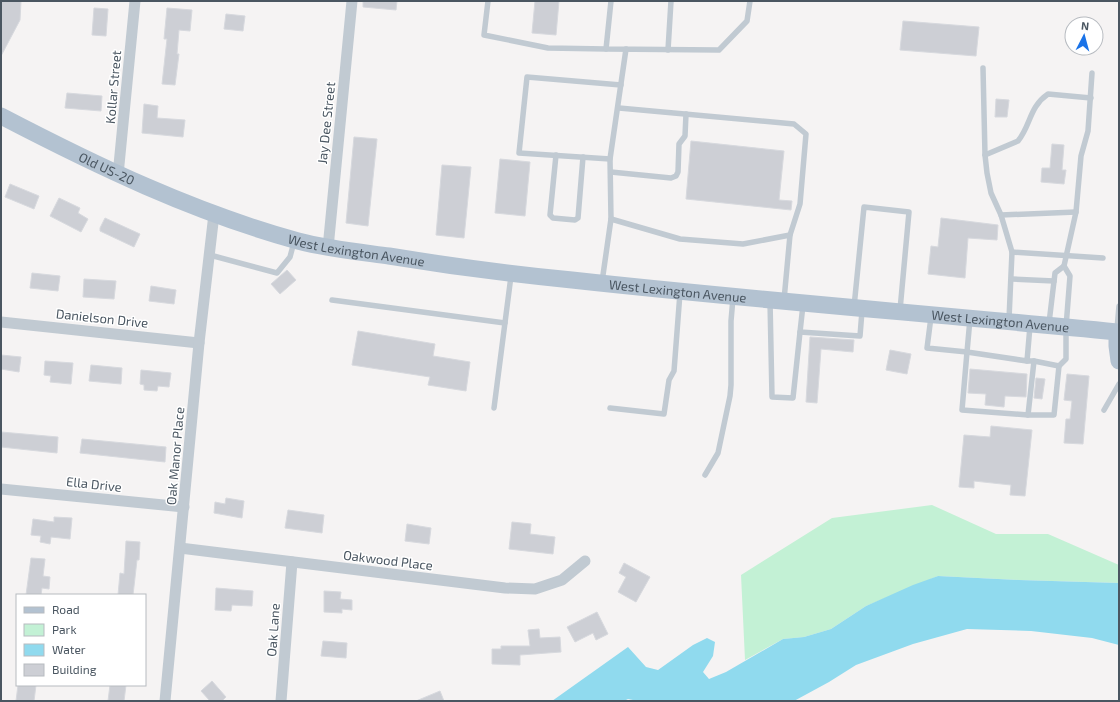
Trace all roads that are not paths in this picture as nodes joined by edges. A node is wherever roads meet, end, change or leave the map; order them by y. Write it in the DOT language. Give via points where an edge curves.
graph roads {
  1 [pos="135,1"];
  2 [pos="352,1"];
  3 [pos="488,1"];
  4 [pos="611,1"];
  5 [pos="671,1"];
  6 [pos="750,1"];
  7 [pos="606,49"];
  8 [pos="626,49"];
  9 [pos="668,50"];
  10 [pos="983,68"];
  11 [pos="1092,73"];
  12 [pos="621,85"];
  13 [pos="1091,98"];
  14 [pos="618,108"];
  15 [pos="686,114"];
  16 [pos="1,116"];
  17 [pos="556,155"];
  18 [pos="985,155"];
  19 [pos="583,157"];
  20 [pos="610,159"];
  21 [pos="611,172"];
  22 [pos="118,175"];
  23 [pos="1076,212"];
  24 [pos="214,214"];
  25 [pos="1001,215"];
  26 [pos="611,219"];
  27 [pos="790,235"];
  28 [pos="294,240"];
  29 [pos="328,248"];
  30 [pos="1012,252"];
  31 [pos="210,255"];
  32 [pos="1066,255"];
  33 [pos="1103,258"];
  34 [pos="1064,266"];
  35 [pos="512,274"];
  36 [pos="1012,279"];
  37 [pos="1054,281"];
  38 [pos="601,284"];
  39 [pos="681,291"];
  40 [pos="733,296"];
  41 [pos="332,300"];
  42 [pos="777,300"];
  43 [pos="803,302"];
  44 [pos="1119,306"];
  45 [pos="858,307"];
  46 [pos="900,311"];
  47 [pos="931,314"];
  48 [pos="970,318"];
  49 [pos="1,322"];
  50 [pos="1008,322"];
  51 [pos="505,323"];
  52 [pos="1031,324"];
  53 [pos="1049,325"];
  54 [pos="1066,327"];
  55 [pos="800,332"];
  56 [pos="1117,332"];
  57 [pos="199,343"];
  58 [pos="967,352"];
  59 [pos="1030,361"];
  60 [pos="1119,361"];
  61 [pos="1059,366"];
  62 [pos="1119,384"];
  63 [pos="494,408"];
  64 [pos="610,408"];
  65 [pos="1104,410"];
  66 [pos="1028,415"];
  67 [pos="705,475"];
  68 [pos="1,488"];
  69 [pos="184,507"];
  70 [pos="180,548"];
  71 [pos="585,561"];
  72 [pos="292,562"];
  73 [pos="165,701"];
  74 [pos="281,701"];
  1 -- 22 [label="street, Kollar Street"];
  2 -- 29 [label="street, Jay Dee Street"];
  3 -- 7 [label="lane" via="484,35 548,48"];
  4 -- 7 [label="lane"];
  5 -- 9 [label="lane"];
  6 -- 9 [label="lane" via="747,21 719,50"];
  7 -- 8 [label="lane"];
  8 -- 9 [label="lane"];
  8 -- 12 [label="lane"];
  10 -- 18 [label="lane"];
  11 -- 13 [label="lane"];
  12 -- 14 [label="lane"];
  12 -- 17 [label="lane" via="527,77 519,153"];
  13 -- 18 [label="lane" via="1048,94 1034,109 1018,142"];
  13 -- 23 [label="lane" via="1088,131 1081,156"];
  14 -- 15 [label="lane"];
  14 -- 20 [label="lane"];
  15 -- 21 [label="lane" via="685,136 679,144 676,176 672,178"];
  15 -- 27 [label="lane" via="794,124 806,134 800,204"];
  16 -- 22 [label="main road, Old US-20"];
  17 -- 19 [label="lane"];
  17 -- 19 [label="lane" via="550,215 553,218 575,220 578,218"];
  18 -- 25 [label="lane" via="991,193"];
  19 -- 20 [label="lane"];
  20 -- 21 [label="lane"];
  21 -- 26 [label="lane"];
  22 -- 24 [label="main road, Old US-20"];
  23 -- 25 [label="lane"];
  23 -- 32 [label="lane"];
  24 -- 28 [label="main road, West Lexington Avenue"];
  24 -- 31 [label="street, Oak Manor Place"];
  25 -- 30 [label="lane"];
  26 -- 27 [label="lane" via="680,239 743,244"];
  26 -- 38 [label="lane"];
  27 -- 42 [label="lane"];
  28 -- 29 [label="main road, West Lexington Avenue"];
  28 -- 31 [label="lane" via="290,257 276,273"];
  29 -- 35 [label="main road, West Lexington Avenue"];
  30 -- 32 [label="lane"];
  30 -- 36 [label="lane"];
  31 -- 57 [label="street, Oak Manor Place"];
  32 -- 33 [label="lane"];
  32 -- 34 [label="lane"];
  34 -- 37 [label="lane" via="1055,273"];
  34 -- 54 [label="lane" via="1070,276"];
  35 -- 38 [label="main road, West Lexington Avenue"];
  35 -- 51 [label="lane"];
  36 -- 37 [label="lane"];
  36 -- 50 [label="lane"];
  37 -- 53 [label="lane"];
  38 -- 39 [label="main road, West Lexington Avenue"];
  39 -- 40 [label="main road, West Lexington Avenue"];
  39 -- 64 [label="lane" via="674,371 669,380 664,414"];
  40 -- 42 [label="main road, West Lexington Avenue"];
  40 -- 67 [label="lane" via="730,396 718,453"];
  41 -- 51 [label="lane"];
  42 -- 43 [label="main road, West Lexington Avenue"];
  42 -- 55 [label="lane" via="772,397 793,398"];
  43 -- 45 [label="main road, West Lexington Avenue"];
  43 -- 55 [label="lane"];
  44 -- 56 [label="lane"];
  45 -- 46 [label="main road, West Lexington Avenue"];
  45 -- 46 [label="lane" via="864,207 909,212"];
  45 -- 55 [label="lane" via="860,336"];
  46 -- 47 [label="main road, West Lexington Avenue"];
  47 -- 48 [label="main road, West Lexington Avenue"];
  47 -- 58 [label="lane" via="927,348"];
  48 -- 50 [label="main road, West Lexington Avenue"];
  48 -- 58 [label="lane"];
  49 -- 57 [label="street, Danielson Drive"];
  50 -- 52 [label="main road, West Lexington Avenue"];
  51 -- 63 [label="lane"];
  52 -- 53 [label="main road, West Lexington Avenue"];
  52 -- 59 [label="lane"];
  53 -- 54 [label="main road, West Lexington Avenue"];
  54 -- 56 [label="main road, West Lexington Avenue"];
  54 -- 61 [label="lane" via="1066,359"];
  56 -- 60 [label="main road"];
  57 -- 69 [label="street, Oak Manor Place"];
  58 -- 59 [label="lane"];
  58 -- 66 [label="lane" via="962,410"];
  59 -- 61 [label="lane"];
  59 -- 66 [label="lane"];
  61 -- 66 [label="lane" via="1054,415"];
  62 -- 65 [label="lane"];
  68 -- 69 [label="street, Ella Drive"];
  69 -- 70 [label="street, Oak Manor Place"];
  70 -- 72 [label="street, Oakwood Place"];
  70 -- 73 [label="street, Oak Manor Place"];
  71 -- 72 [label="street, Oakwood Place" via="562,580 535,589 505,588"];
  72 -- 74 [label="street, Oak Lane"];
}
